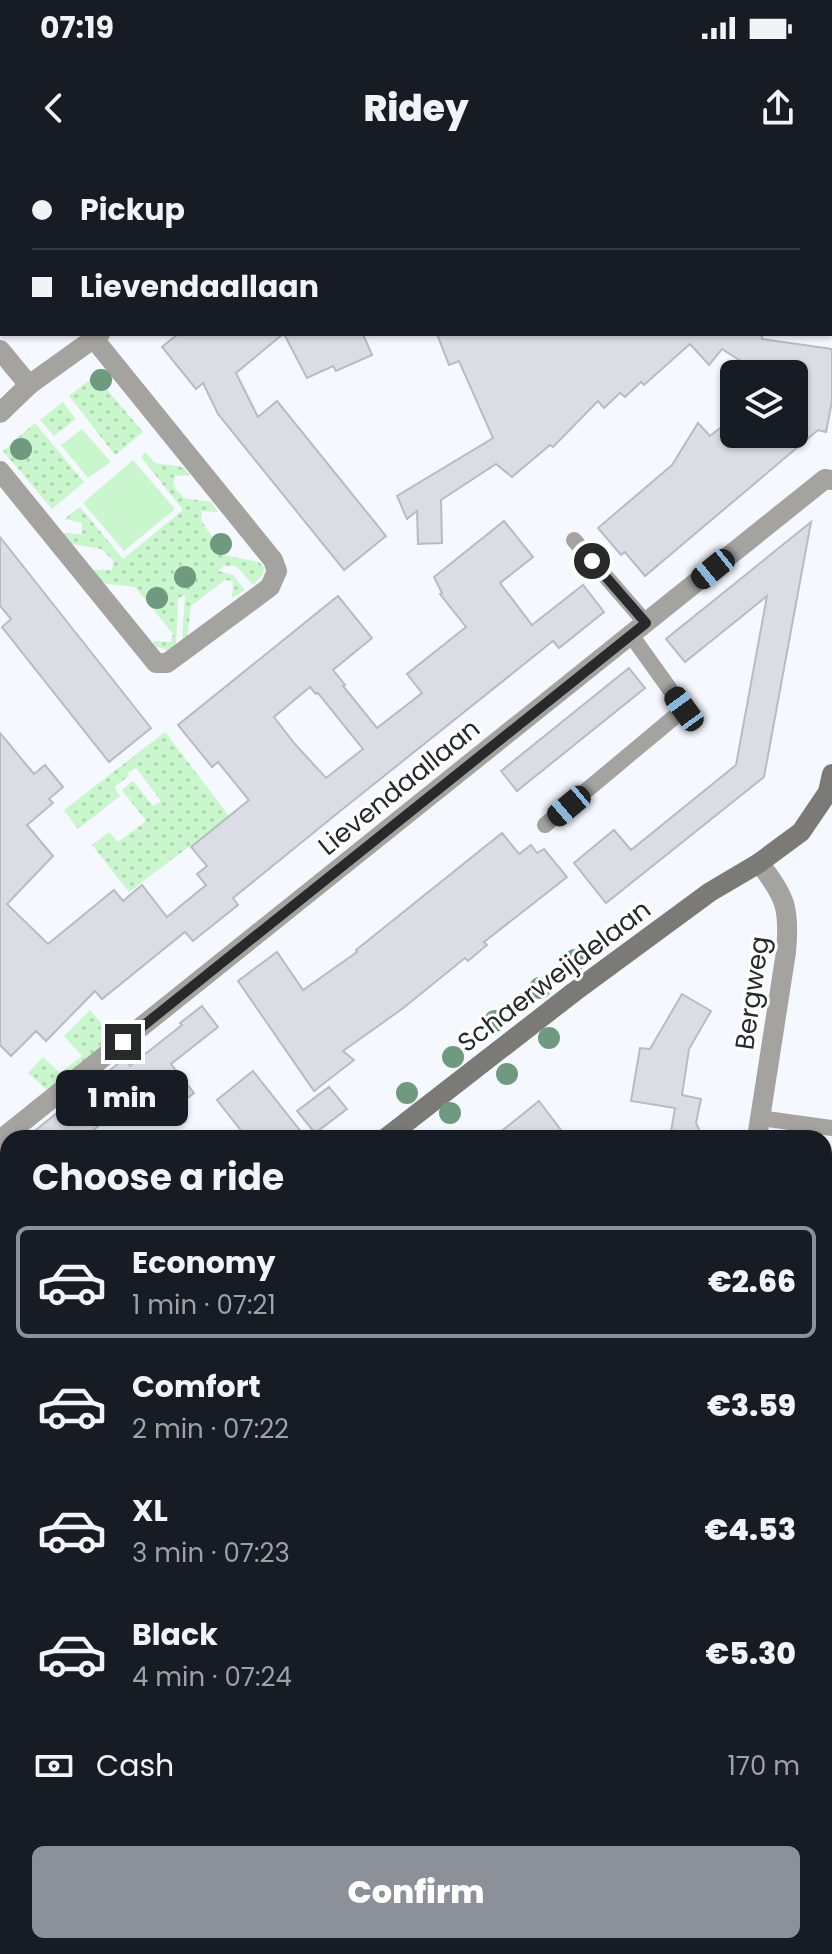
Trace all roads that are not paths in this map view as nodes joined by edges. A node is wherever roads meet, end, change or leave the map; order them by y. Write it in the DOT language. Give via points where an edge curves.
graph roads {
  1 [pos="97,336"];
  2 [pos="0,350"];
  3 [pos="29,385"];
  4 [pos="0,413"];
  5 [pos="0,471"];
  6 [pos="832,480"];
  7 [pos="574,540"];
  8 [pos="639,629"];
  9 [pos="832,774"];
  10 [pos="545,825"];
  11 [pos="759,863"];
  12 [pos="759,1128"];
  13 [pos="832,1128"];
  14 [pos="13,1130"];
  15 [pos="396,1130"];
  1 -- 3 [label="street"];
  1 -- 5 [label="street" via="273,560 277,571 270,587 167,663 156,663"];
  2 -- 3 [label="street"];
  3 -- 4 [label="street"];
  6 -- 8 [label="street, Lievendaallaan" via="825,479"];
  7 -- 8 [label="lane"];
  8 -- 10 [label="lane" via="684,709"];
  8 -- 14 [label="street, Lievendaallaan"];
  9 -- 11 [label="street, Schaerweijdelaan" via="828,792 801,832"];
  11 -- 12 [label="street, Bergweg" via="777,885 789,923"];
  11 -- 15 [label="street, Schaerweijdelaan" via="710,892 574,992"];
  12 -- 13 [label="lane"];
}
